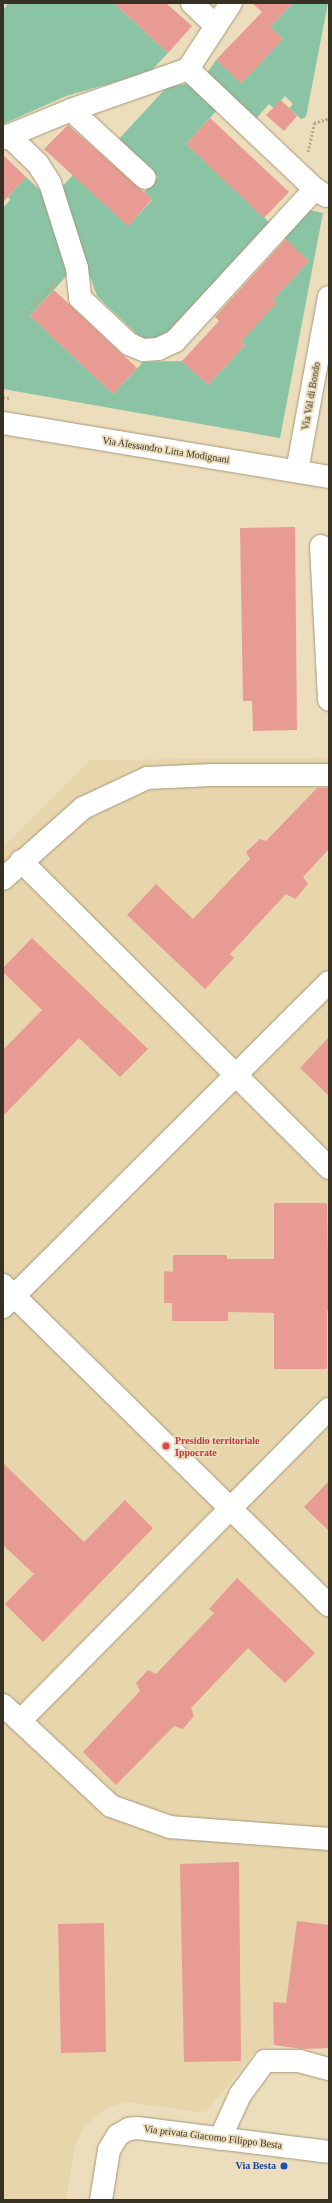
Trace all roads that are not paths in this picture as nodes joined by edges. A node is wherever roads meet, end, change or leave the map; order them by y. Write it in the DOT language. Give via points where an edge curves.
graph roads {
  1 [pos="192,3"];
  2 [pos="231,3"];
  3 [pos="216,26"];
  4 [pos="188,69"];
  5 [pos="72,110"];
  6 [pos="6,137"];
  7 [pos="145,178"];
  8 [pos="329,297"];
  9 [pos="3,423"];
  10 [pos="297,471"];
  11 [pos="329,477"];
  12 [pos="321,546"];
  13 [pos="329,700"];
  14 [pos="329,775"];
  15 [pos="21,861"];
  16 [pos="3,879"];
  17 [pos="329,982"];
  18 [pos="235,1075"];
  19 [pos="329,1168"];
  20 [pos="7,1296"];
  21 [pos="329,1409"];
  22 [pos="231,1508"];
  23 [pos="329,1604"];
  24 [pos="3,1704"];
  25 [pos="20,1721"];
  26 [pos="329,1839"];
  27 [pos="329,2069"];
  28 [pos="220,2139"];
  29 [pos="329,2152"];
  30 [pos="101,2200"];
  1 -- 3 [label="street"];
  2 -- 3 [label="street"];
  3 -- 4 [label="street"];
  4 -- 5 [label="street"];
  4 -- 6 [label="street" via="315,188 175,341 158,349 143,350 129,344 80,298 80,281 50,183 38,164"];
  5 -- 6 [label="street"];
  5 -- 7 [label="street"];
  8 -- 10 [label="street, Via Val di Bondo"];
  9 -- 10 [label="street, Via Alessandro Litta Modignani"];
  10 -- 11 [label="street, Via Alessandro Litta Modignani"];
  12 -- 13 [label="street"];
  14 -- 15 [label="street" via="147,778 83,808"];
  15 -- 16 [label="street"];
  15 -- 18 [label="street"];
  17 -- 18 [label="street"];
  18 -- 19 [label="street"];
  18 -- 20 [label="street"];
  20 -- 22 [label="street"];
  21 -- 22 [label="street"];
  22 -- 23 [label="street"];
  22 -- 25 [label="street"];
  24 -- 25 [label="street"];
  25 -- 26 [label="street" via="111,1806 170,1827"];
  27 -- 28 [label="street" via="299,2060 265,2061 240,2095"];
  28 -- 29 [label="street, Via privata Giacomo Filippo Besta"];
  28 -- 30 [label="street, Via privata Giacomo Filippo Besta" via="137,2128 124,2131 113,2141 109,2150"];
}
